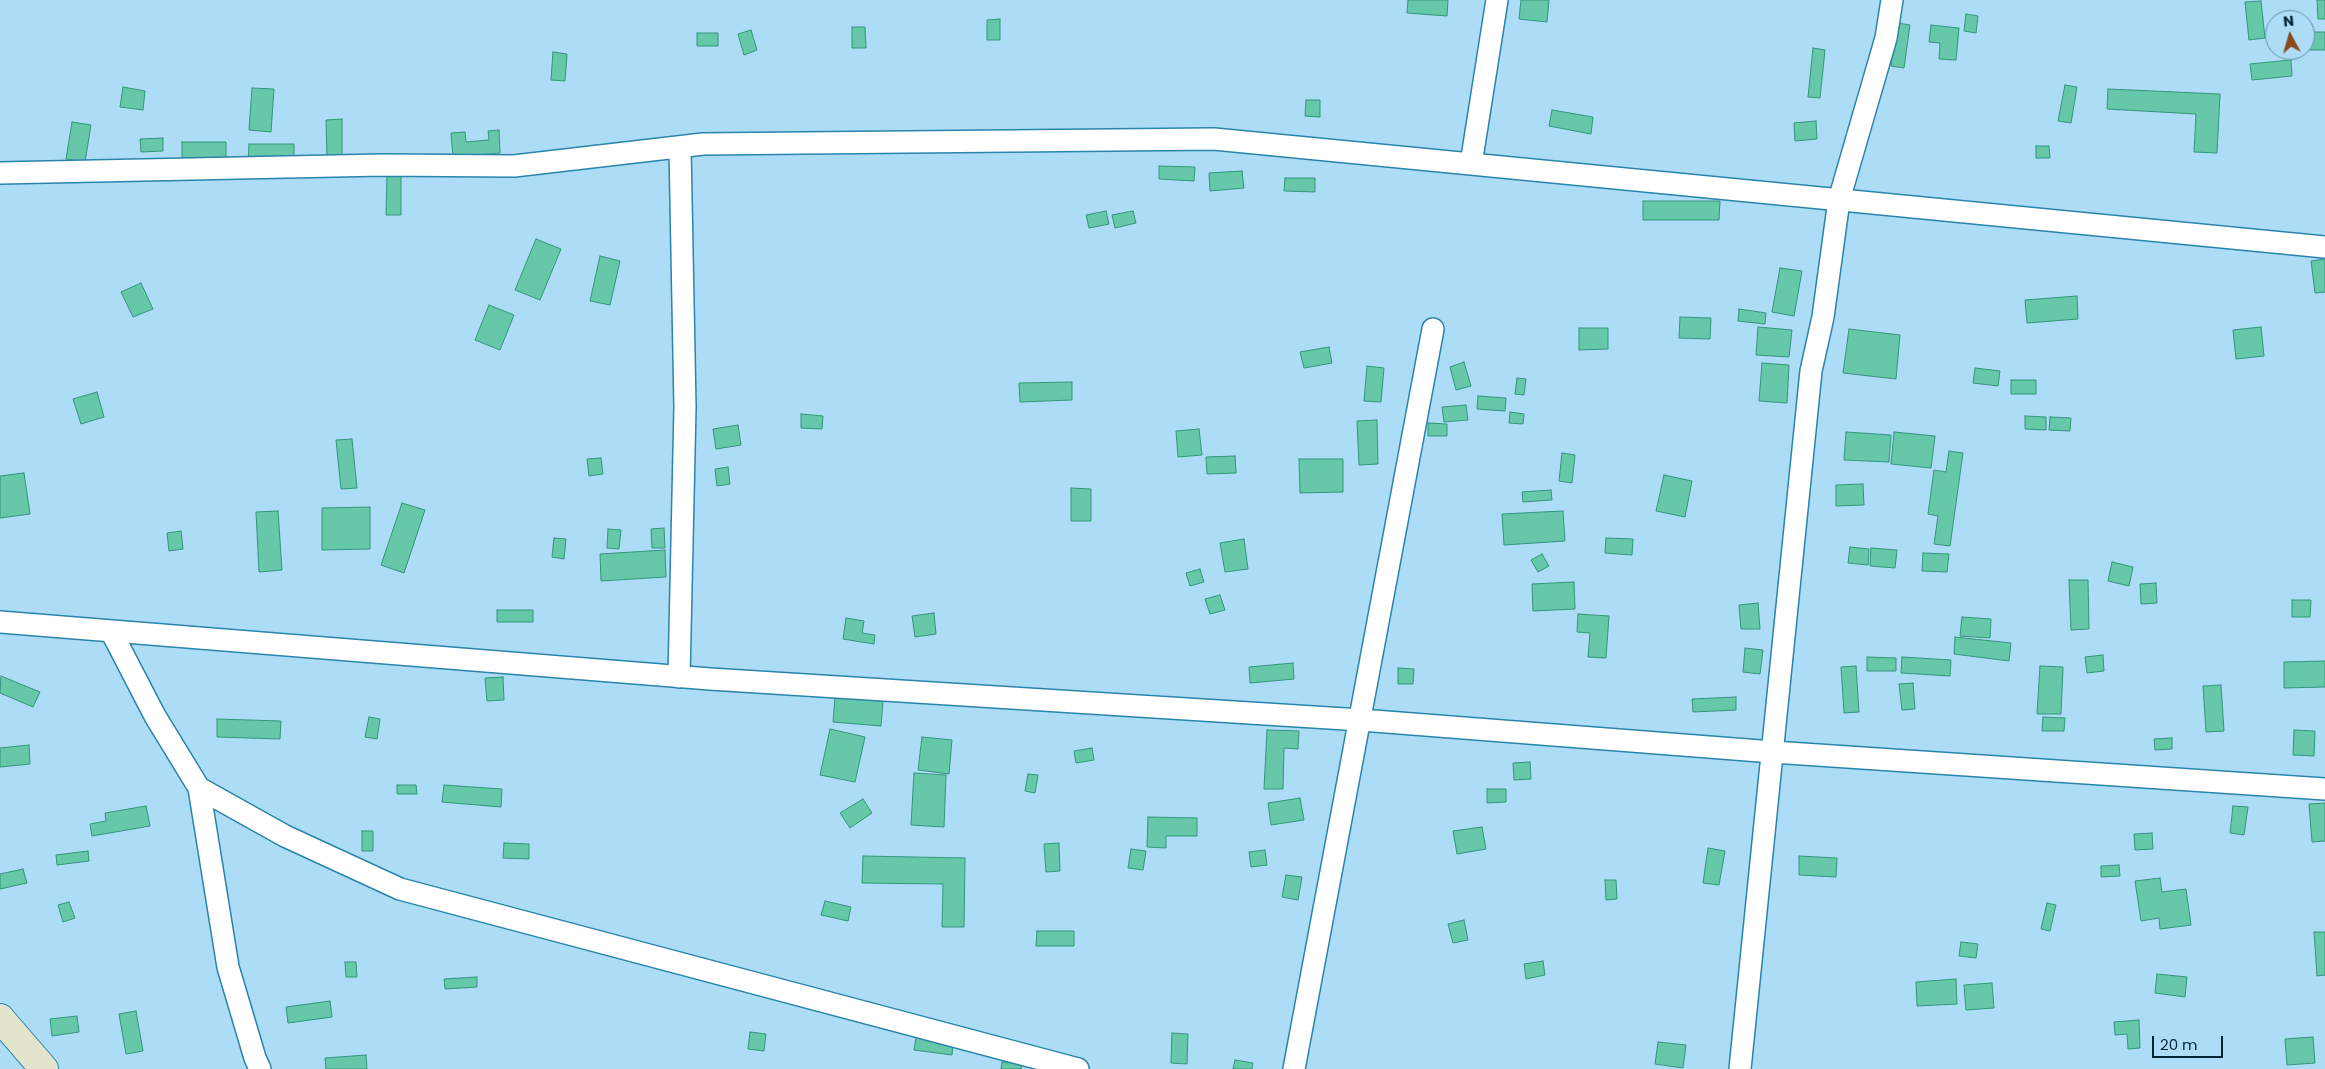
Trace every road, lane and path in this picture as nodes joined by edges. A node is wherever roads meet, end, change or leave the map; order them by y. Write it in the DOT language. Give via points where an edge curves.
graph roads {
  1 [pos="1497,0"];
  2 [pos="1892,0"];
  3 [pos="680,147"];
  4 [pos="1471,164"];
  5 [pos="0,173"];
  6 [pos="1839,200"];
  7 [pos="2325,247"];
  8 [pos="1432,329"];
  9 [pos="0,622"];
  10 [pos="112,633"];
  11 [pos="679,677"];
  12 [pos="1361,720"];
  13 [pos="1773,752"];
  14 [pos="199,788"];
  15 [pos="2325,789"];
  16 [pos="0,1018"];
  17 [pos="44,1069"];
  18 [pos="260,1069"];
  19 [pos="1078,1069"];
  20 [pos="1294,1069"];
  21 [pos="1740,1069"];
  1 -- 4 [label="street"];
  2 -- 6 [label="street" via="1886,38"];
  3 -- 4 [label="street" via="704,144 1214,139"];
  3 -- 5 [label="street" via="514,166 382,165"];
  3 -- 11 [label="street" via="685,407"];
  4 -- 6 [label="street"];
  6 -- 7 [label="street"];
  6 -- 13 [label="street" via="1823,317 1811,371"];
  8 -- 12 [label="street"];
  9 -- 10 [label="street"];
  10 -- 11 [label="street"];
  10 -- 14 [label="street" via="155,716"];
  11 -- 12 [label="street"];
  12 -- 13 [label="street"];
  12 -- 20 [label="street"];
  13 -- 15 [label="street"];
  13 -- 21 [label="street"];
  14 -- 18 [label="street" via="228,967"];
  14 -- 19 [label="street" via="285,836 400,889"];
  16 -- 17 [label="street"];
}
